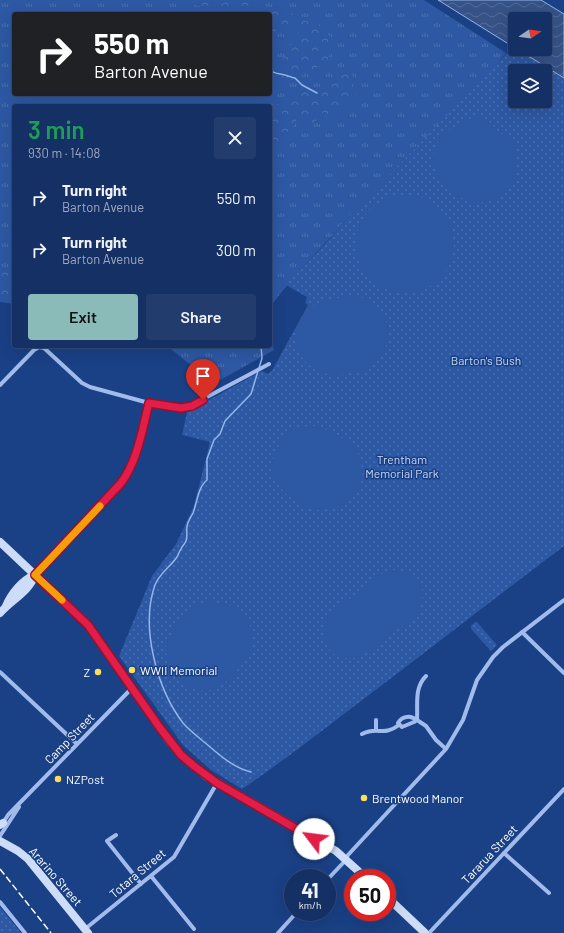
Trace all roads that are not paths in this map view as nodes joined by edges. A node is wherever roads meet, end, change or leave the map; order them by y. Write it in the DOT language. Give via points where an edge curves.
graph roads {
  1 [pos="37,348"];
  2 [pos="44,348"];
  3 [pos="269,364"];
  4 [pos="0,385"];
  5 [pos="149,403"];
  6 [pos="0,542"];
  7 [pos="35,575"];
  8 [pos="564,600"];
  9 [pos="0,613"];
  10 [pos="522,632"];
  11 [pos="0,672"];
  12 [pos="564,673"];
  13 [pos="426,676"];
  14 [pos="132,688"];
  15 [pos="376,720"];
  16 [pos="417,720"];
  17 [pos="399,725"];
  18 [pos="376,730"];
  19 [pos="362,734"];
  20 [pos="77,744"];
  21 [pos="446,749"];
  22 [pos="217,783"];
  23 [pos="564,789"];
  24 [pos="21,803"];
  25 [pos="1,826"];
  26 [pos="116,834"];
  27 [pos="0,836"];
  28 [pos="0,841"];
  29 [pos="504,853"];
  30 [pos="346,859"];
  31 [pos="357,869"];
  32 [pos="336,870"];
  33 [pos="151,876"];
  34 [pos="141,884"];
  35 [pos="549,892"];
  36 [pos="0,902"];
  37 [pos="396,906"];
  38 [pos="289,921"];
  39 [pos="194,929"];
  40 [pos="86,931"];
  41 [pos="421,932"];
  42 [pos="25,933"];
  43 [pos="278,933"];
  44 [pos="430,933"];
  1 -- 4 [label="street"];
  2 -- 5 [label="street" via="75,378 90,387"];
  3 -- 5 [label="street" via="188,407"];
  5 -- 7 [label="street" via="134,462 129,472"];
  6 -- 7 [label="main road"];
  7 -- 9 [label="main road" via="14,602"];
  7 -- 14 [label="main road" via="88,625"];
  8 -- 10 [label="street"];
  10 -- 12 [label="street"];
  10 -- 21 [label="street" via="493,657 480,674 463,720"];
  11 -- 20 [label="street"];
  13 -- 16 [label="street" via="418,689"];
  14 -- 20 [label="street, Camp Street"];
  14 -- 22 [label="main road" via="181,755"];
  15 -- 18 [label="street"];
  16 -- 17 [label="street" via="402,727"];
  16 -- 17 [label="street" via="413,717 405,718 400,720"];
  16 -- 21 [label="street" via="426,726"];
  17 -- 18 [label="street" via="388,731"];
  18 -- 19 [label="street"];
  20 -- 24 [label="street, Camp Street"];
  21 -- 30 [label="street"];
  22 -- 30 [label="main road"];
  22 -- 33 [label="street, Totara Street" via="178,852"];
  23 -- 29 [label="street, Tararua Street"];
  24 -- 25 [label="street, Camp Street"];
  24 -- 27 [label="street, Camp Street"];
  26 -- 34 [label="street" via="107,841"];
  28 -- 40 [label="main road, Ararino Street" via="28,859"];
  29 -- 35 [label="street"];
  29 -- 44 [label="street, Tararua Street"];
  30 -- 31 [label="main road"];
  30 -- 32 [label="street"];
  33 -- 34 [label="street, Totara Street"];
  33 -- 39 [label="street"];
  34 -- 40 [label="street, Totara Street"];
  36 -- 42 [label="street"];
  37 -- 41 [label="main road"];
  38 -- 43 [label="street"];
}
